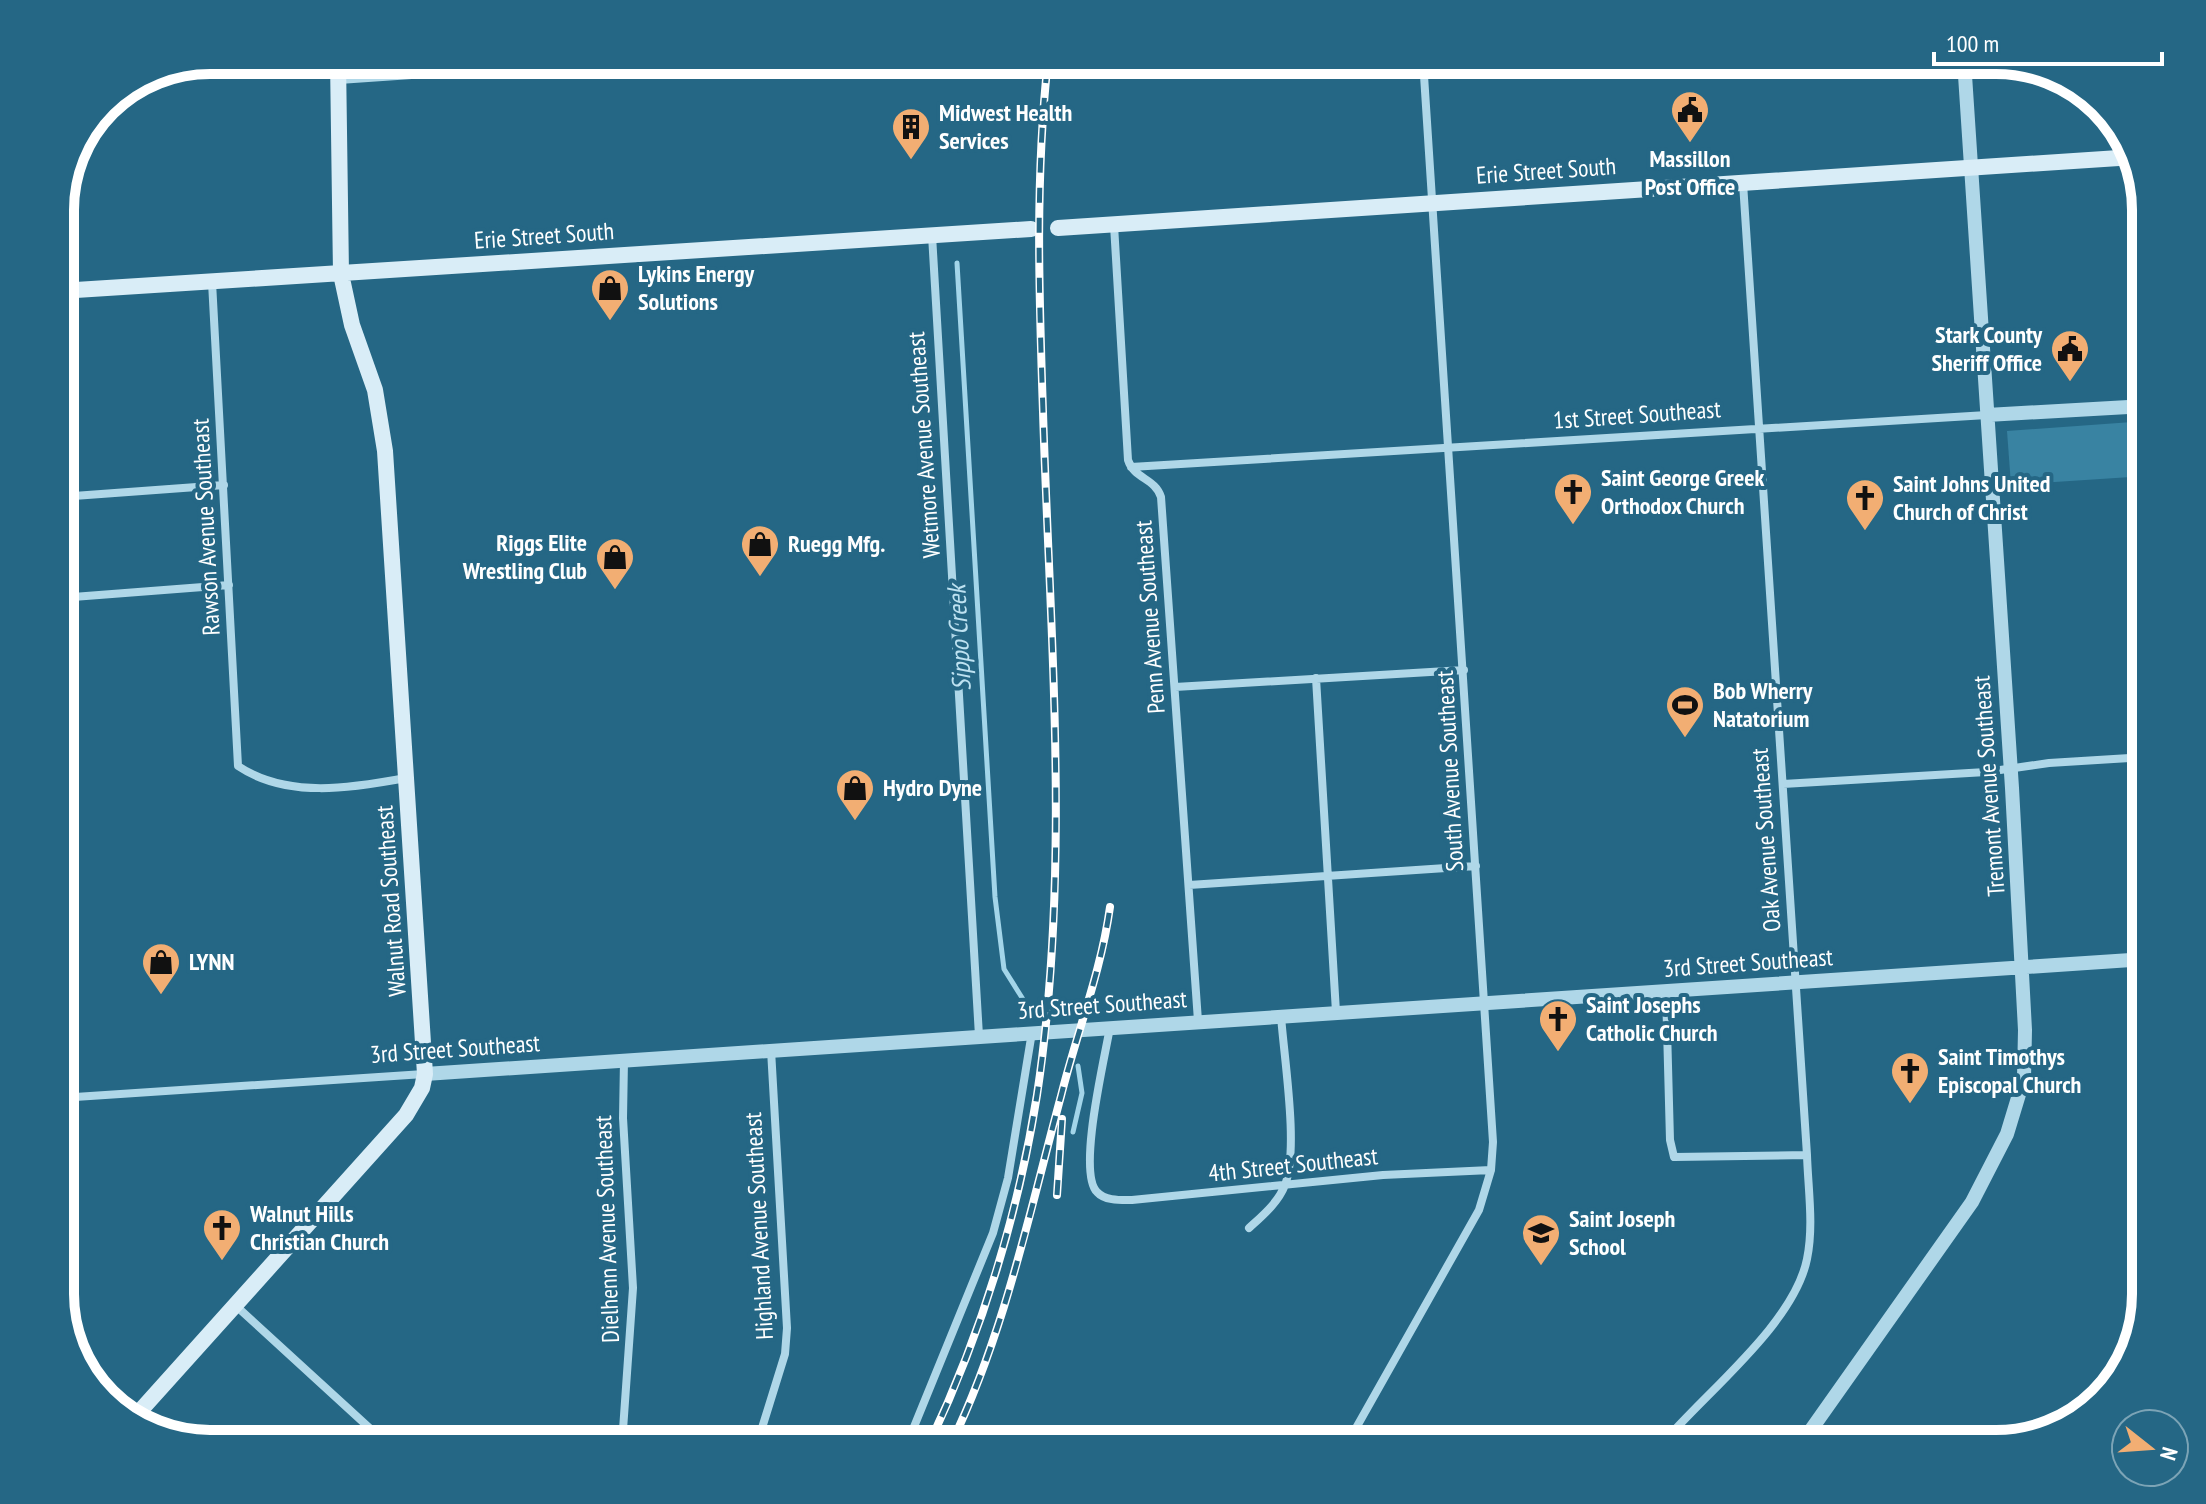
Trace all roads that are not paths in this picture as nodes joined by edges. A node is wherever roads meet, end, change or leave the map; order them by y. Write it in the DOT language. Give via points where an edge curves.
graph roads {
  1 [pos="338,74"];
  2 [pos="426,74"];
  3 [pos="1424,74"];
  4 [pos="1965,74"];
  5 [pos="338,80"];
  6 [pos="2121,158"];
  7 [pos="1971,168"];
  8 [pos="1743,182"];
  9 [pos="1432,203"];
  10 [pos="1114,224"];
  11 [pos="1058,228"];
  12 [pos="1031,229"];
  13 [pos="932,235"];
  14 [pos="341,274"];
  15 [pos="212,282"];
  16 [pos="74,290"];
  17 [pos="2132,407"];
  18 [pos="1987,415"];
  19 [pos="1760,428"];
  20 [pos="1449,448"];
  21 [pos="1131,467"];
  22 [pos="224,485"];
  23 [pos="74,496"];
  24 [pos="229,585"];
  25 [pos="74,597"];
  26 [pos="1464,670"];
  27 [pos="1316,678"];
  28 [pos="1175,687"];
  29 [pos="2132,758"];
  30 [pos="2011,768"];
  31 [pos="406,778"];
  32 [pos="1783,784"];
  33 [pos="1476,866"];
  34 [pos="1328,876"];
  35 [pos="1189,885"];
  36 [pos="2132,960"];
  37 [pos="2022,967"];
  38 [pos="1796,981"];
  39 [pos="1666,991"];
  40 [pos="1483,1002"];
  41 [pos="1336,1012"];
  42 [pos="1281,1016"];
  43 [pos="1198,1021"];
  44 [pos="1110,1027"];
  45 [pos="1032,1031"];
  46 [pos="979,1036"];
  47 [pos="771,1050"];
  48 [pos="624,1060"];
  49 [pos="425,1074"];
  50 [pos="74,1097"];
  51 [pos="1807,1155"];
  52 [pos="1491,1170"];
  53 [pos="1285,1184"];
  54 [pos="1249,1228"];
  55 [pos="234,1305"];
  56 [pos="140,1410"];
  57 [pos="372,1430"];
  58 [pos="623,1430"];
  59 [pos="761,1430"];
  60 [pos="913,1430"];
  61 [pos="1355,1430"];
  62 [pos="1675,1430"];
  63 [pos="1811,1430"];
  1 -- 5 [label="main road, Walnut Road Southeast"];
  2 -- 5 [label="street"];
  3 -- 9 [label="street, South Avenue Southeast"];
  4 -- 7 [label="street, Tremont Avenue Southeast"];
  5 -- 14 [label="main road, Walnut Road Southeast"];
  6 -- 7 [label="main road, Erie Street South"];
  7 -- 8 [label="main road, Erie Street South"];
  7 -- 18 [label="street, Tremont Avenue Southeast"];
  8 -- 9 [label="main road, Erie Street South"];
  8 -- 19 [label="street, Oak Avenue Southeast"];
  9 -- 10 [label="main road, Erie Street South"];
  9 -- 20 [label="street, South Avenue Southeast"];
  10 -- 11 [label="main road, Erie Street South"];
  10 -- 21 [label="street"];
  12 -- 13 [label="main road, Erie Street South"];
  13 -- 14 [label="main road, Erie Street South"];
  13 -- 46 [label="street, Wetmore Avenue Southeast"];
  14 -- 15 [label="main road, Erie Street South"];
  14 -- 31 [label="main road, Walnut Road Southeast" via="384,438"];
  15 -- 16 [label="main road, Erie Street South"];
  15 -- 22 [label="street, Rawson Avenue Southeast"];
  17 -- 18 [label="street, 1st Street Southeast"];
  18 -- 19 [label="street, 1st Street Southeast"];
  18 -- 30 [label="street, Tremont Avenue Southeast"];
  19 -- 20 [label="street, 1st Street Southeast"];
  19 -- 32 [label="street, Oak Avenue Southeast"];
  20 -- 21 [label="street, 1st Street Southeast"];
  20 -- 26 [label="street, South Avenue Southeast"];
  21 -- 28 [label="street, Penn Avenue Southeast" via="1152,482 1161,497"];
  22 -- 23 [label="street"];
  22 -- 24 [label="street, Rawson Avenue Southeast"];
  24 -- 25 [label="street"];
  24 -- 31 [label="street, Rawson Avenue Southeast" via="239,768 280,783 324,788"];
  26 -- 27 [label="street"];
  26 -- 33 [label="street, South Avenue Southeast"];
  27 -- 28 [label="street"];
  27 -- 34 [label="street"];
  28 -- 35 [label="street, Penn Avenue Southeast"];
  29 -- 30 [label="street"];
  30 -- 32 [label="street"];
  30 -- 37 [label="street, Tremont Avenue Southeast"];
  31 -- 49 [label="main road, Walnut Road Southeast"];
  32 -- 38 [label="street, Oak Avenue Southeast"];
  33 -- 34 [label="street"];
  33 -- 40 [label="street, South Avenue Southeast"];
  34 -- 35 [label="street"];
  34 -- 41 [label="street"];
  35 -- 43 [label="street, Penn Avenue Southeast"];
  36 -- 37 [label="street, 3rd Street Southeast"];
  37 -- 38 [label="street, 3rd Street Southeast"];
  37 -- 63 [label="street, Tremont Avenue Southeast" via="2025,1065 2007,1134 1972,1202"];
  38 -- 39 [label="street, 3rd Street Southeast"];
  38 -- 51 [label="street, Oak Avenue Southeast"];
  39 -- 40 [label="street, 3rd Street Southeast"];
  39 -- 51 [label="street" via="1674,1157"];
  40 -- 41 [label="street, 3rd Street Southeast"];
  40 -- 52 [label="street, South Avenue Southeast"];
  41 -- 42 [label="street, 3rd Street Southeast"];
  42 -- 43 [label="street, 3rd Street Southeast"];
  42 -- 53 [label="street" via="1291,1156"];
  43 -- 44 [label="street, 3rd Street Southeast"];
  44 -- 45 [label="street, 3rd Street Southeast"];
  44 -- 53 [label="street, 4th Street Southeast" via="1088,1161 1090,1181 1101,1195 1132,1200"];
  45 -- 46 [label="street, 3rd Street Southeast"];
  45 -- 60 [label="street" via="1008,1178 993,1233"];
  46 -- 47 [label="street, 3rd Street Southeast"];
  47 -- 48 [label="street, 3rd Street Southeast"];
  47 -- 59 [label="street, Highland Avenue Southeast" via="787,1328 785,1354"];
  48 -- 49 [label="street, 3rd Street Southeast"];
  48 -- 58 [label="street, Dielhenn Avenue Southeast" via="633,1288"];
  49 -- 50 [label="street, 3rd Street Southeast"];
  49 -- 55 [label="main road, Walnut Road Southeast" via="406,1115"];
  51 -- 62 [label="street, Oak Avenue Southeast" via="1808,1255 1792,1299"];
  52 -- 53 [label="street, 4th Street Southeast"];
  52 -- 61 [label="street, South Avenue Southeast" via="1479,1210"];
  53 -- 54 [label="street"];
  55 -- 56 [label="main road, Walnut Road Southeast"];
  55 -- 57 [label="street"];
}
